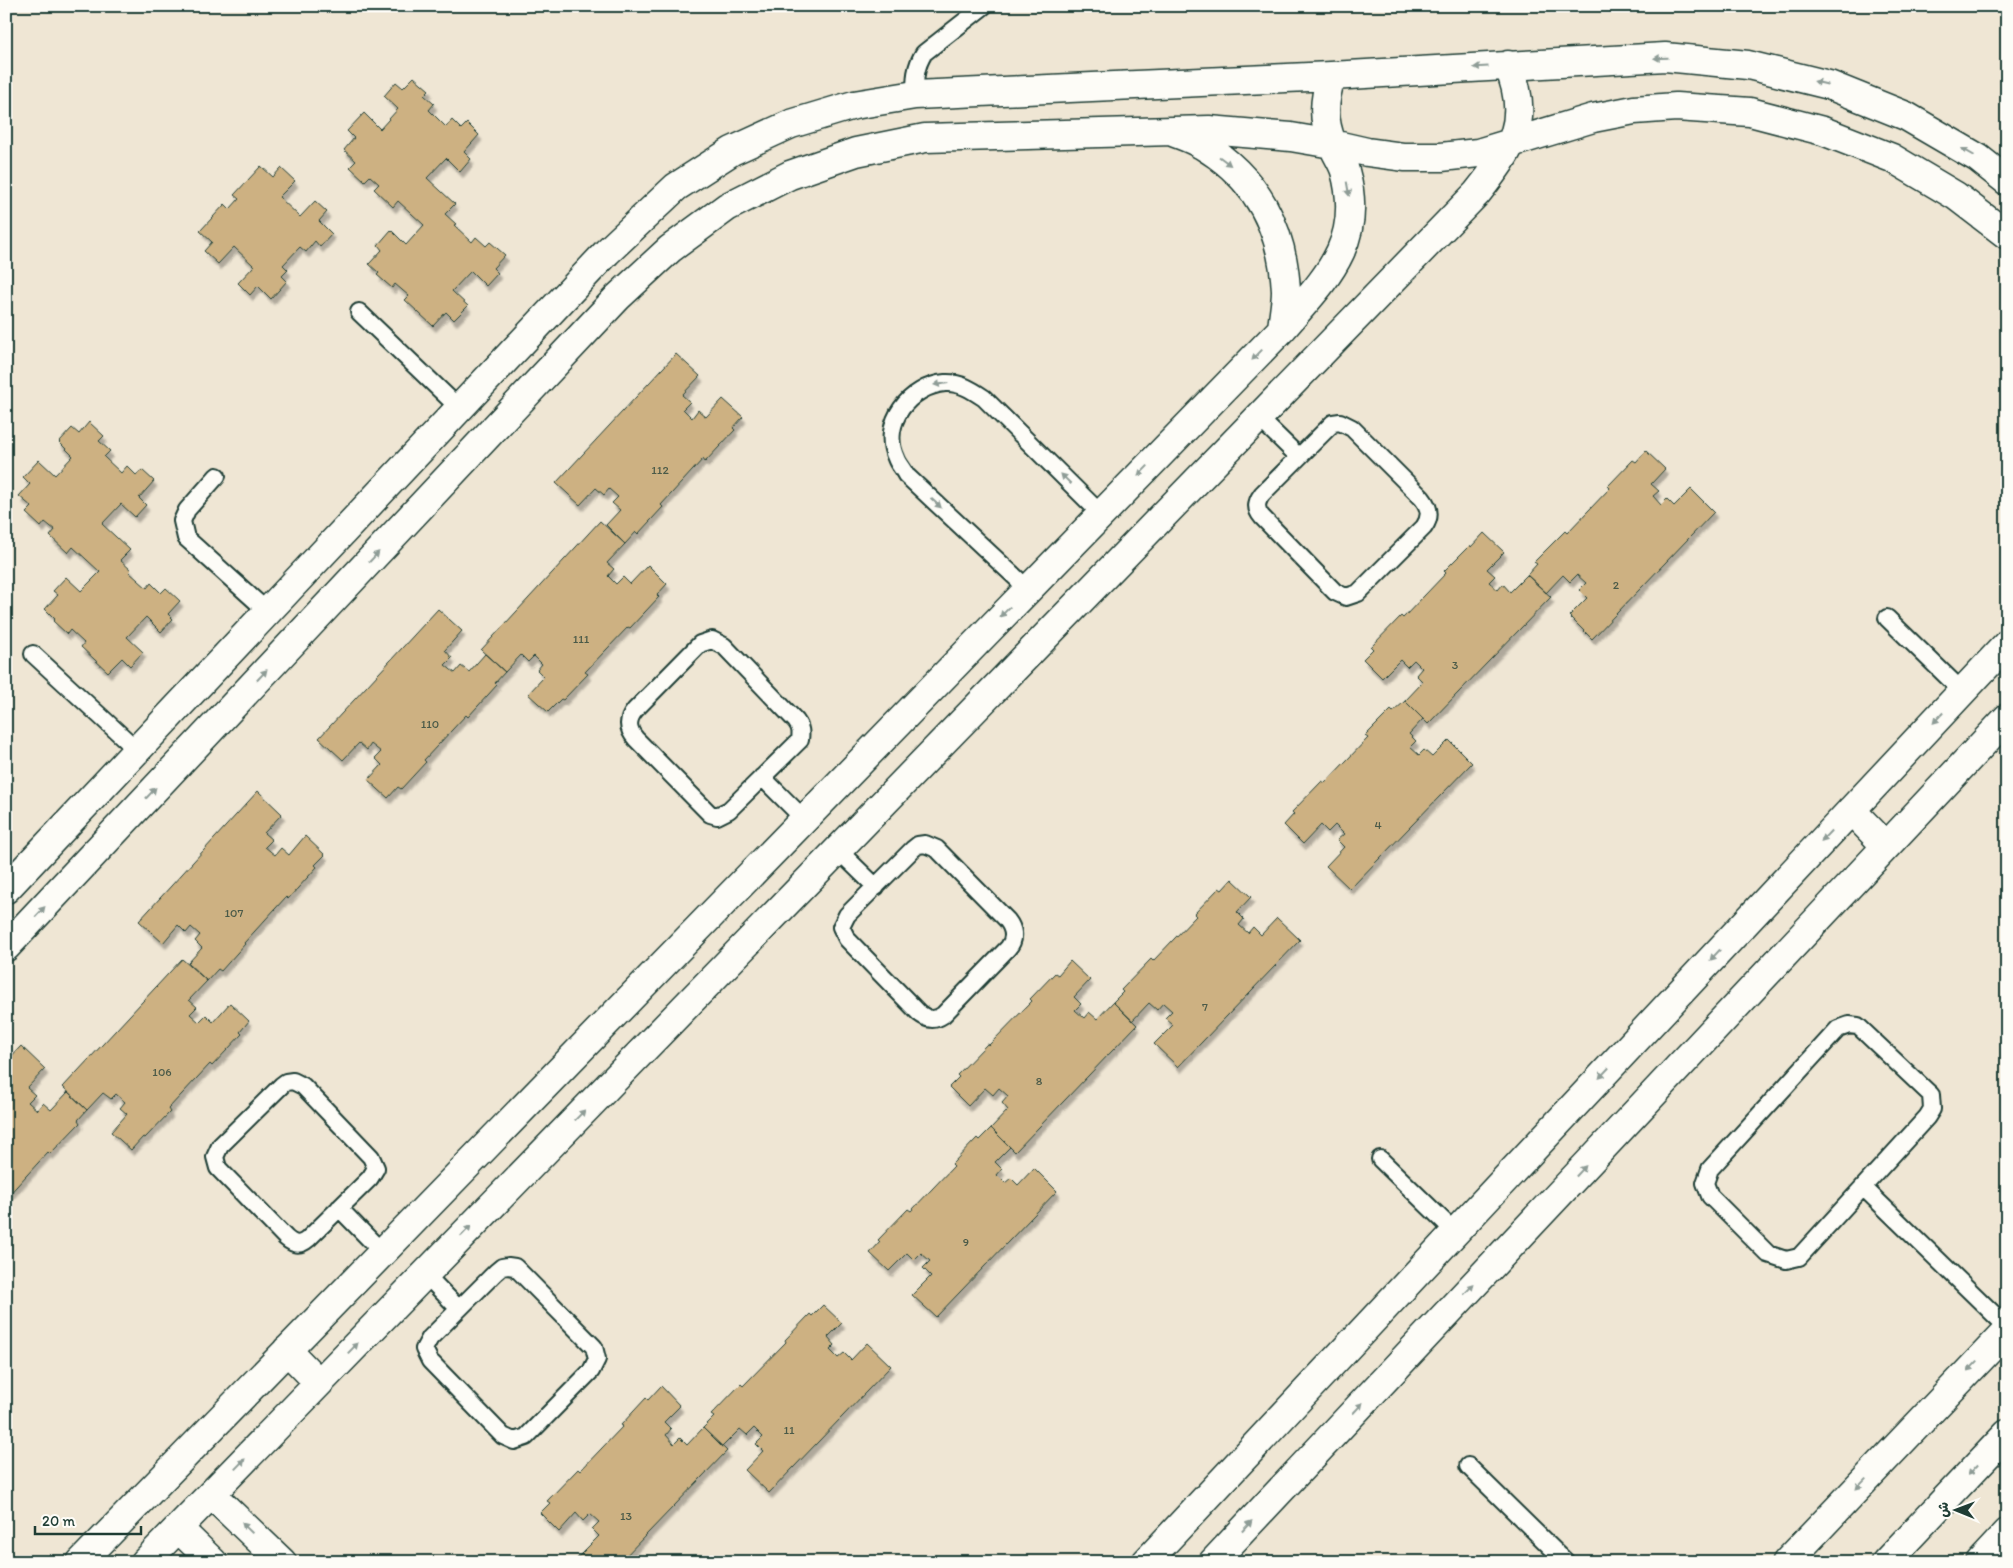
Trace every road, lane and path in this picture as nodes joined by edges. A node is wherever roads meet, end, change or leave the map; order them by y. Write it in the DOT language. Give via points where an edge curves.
graph roads {
  1 [pos="984,6"];
  2 [pos="1508,65"];
  3 [pos="1331,76"];
  4 [pos="915,95"];
  5 [pos="1167,130"];
  6 [pos="1512,143"];
  7 [pos="1332,144"];
  8 [pos="2007,181"];
  9 [pos="2007,235"];
  10 [pos="359,312"];
  11 [pos="1282,329"];
  12 [pos="459,408"];
  13 [pos="1258,417"];
  14 [pos="1299,457"];
  15 [pos="217,476"];
  16 [pos="1101,514"];
  17 [pos="325,551"];
  18 [pos="353,579"];
  19 [pos="1028,589"];
  20 [pos="268,612"];
  21 [pos="1887,618"];
  22 [pos="2007,644"];
  23 [pos="33,654"];
  24 [pos="1962,691"];
  25 [pos="2007,718"];
  26 [pos="138,750"];
  27 [pos="762,777"];
  28 [pos="1850,810"];
  29 [pos="804,819"];
  30 [pos="1886,846"];
  31 [pos="838,850"];
  32 [pos="876,887"];
  33 [pos="6,889"];
  34 [pos="6,947"];
  35 [pos="1380,1159"];
  36 [pos="1864,1188"];
  37 [pos="339,1208"];
  38 [pos="1455,1232"];
  39 [pos="382,1252"];
  40 [pos="425,1274"];
  41 [pos="459,1309"];
  42 [pos="2007,1329"];
  43 [pos="287,1350"];
  44 [pos="319,1382"];
  45 [pos="2007,1434"];
  46 [pos="1468,1466"];
  47 [pos="211,1494"];
  48 [pos="178,1528"];
  49 [pos="2007,1533"];
  50 [pos="80,1562"];
  51 [pos="145,1562"];
  52 [pos="213,1562"];
  53 [pos="282,1562"];
  54 [pos="1146,1562"];
  55 [pos="1213,1562"];
  56 [pos="1566,1562"];
  57 [pos="1787,1562"];
  58 [pos="1886,1562"];
  59 [pos="1980,1562"];
  1 -- 4 [label="lane" via="924,53 915,74"];
  2 -- 3 [label="street, one-way"];
  2 -- 6 [label="street" via="1520,104"];
  8 -- 2 [label="street, one-way" via="1978,158 1906,116 1829,85 1748,65 1665,57"];
  3 -- 4 [label="street"];
  3 -- 7 [label="street" via="1324,98 1325,122"];
  4 -- 12 [label="street" via="854,105 791,124 732,151 676,187 607,252"];
  5 -- 7 [label="street" via="1250,132"];
  5 -- 11 [label="street, one-way" via="1200,144 1230,164 1254,191 1272,222 1283,257 1286,293"];
  18 -- 5 [label="street, one-way" via="618,297 670,249 727,207 790,175 856,152 925,138"];
  6 -- 7 [label="street" via="1478,153 1441,157 1395,156"];
  6 -- 9 [label="street" via="1593,118 1634,110 1676,107 1750,112 1822,131 1892,158 1956,196"];
  6 -- 13 [label="street" via="1477,193"];
  7 -- 11 [label="street, one-way" via="1345,169 1350,200 1348,232 1336,262"];
  10 -- 12 [label="lane"];
  11 -- 16 [label="street, one-way"];
  12 -- 17 [label="street"];
  13 -- 14 [label="lane"];
  13 -- 31 [label="street"];
  14 -- 14 [label="lane" via="1333,423 1347,424 1422,498 1429,509 1424,527 1353,596 1340,596 1334,592 1257,511 1258,499"];
  15 -- 20 [label="lane" via="187,510 182,521 186,538"];
  16 -- 19 [label="street"];
  16 -- 19 [label="lane, one-way" via="984,398 967,387 946,383 926,387 908,398 896,416 891,436 895,457 906,475"];
  17 -- 18 [label="street"];
  17 -- 20 [label="street"];
  34 -- 18 [label="street, one-way"];
  19 -- 29 [label="street, one-way"];
  20 -- 26 [label="street"];
  21 -- 24 [label="lane"];
  22 -- 24 [label="street"];
  23 -- 26 [label="lane"];
  24 -- 28 [label="street, one-way"];
  25 -- 30 [label="street"];
  26 -- 33 [label="street"];
  27 -- 27 [label="lane" via="724,814 710,814 629,728 628,721 634,710 706,641 712,640 724,646 800,726 800,740"];
  27 -- 29 [label="lane"];
  28 -- 30 [label="street"];
  28 -- 38 [label="street, one-way"];
  29 -- 39 [label="street"];
  55 -- 30 [label="street, one-way"];
  31 -- 32 [label="lane"];
  40 -- 31 [label="street, one-way"];
  32 -- 32 [label="lane" via="918,845 932,845 1010,925 1012,944 943,1015 931,1020 924,1017 843,933 843,920"];
  35 -- 38 [label="lane"];
  36 -- 36 [label="lane" via="1799,1257 1786,1260 1768,1254 1710,1196 1705,1183 1710,1169 1838,1029 1848,1025 1858,1026 1930,1095 1932,1109"];
  36 -- 42 [label="lane"];
  37 -- 37 [label="lane" via="304,1243 291,1242 218,1168 215,1157 220,1146 286,1082 303,1086 374,1162 374,1174"];
  37 -- 39 [label="lane"];
  38 -- 54 [label="street"];
  39 -- 43 [label="street"];
  40 -- 41 [label="lane"];
  44 -- 40 [label="street, one-way"];
  41 -- 41 [label="lane" via="502,1267 515,1267 594,1347 596,1366 526,1437 508,1440 426,1355 426,1343"];
  42 -- 57 [label="street, one-way"];
  43 -- 44 [label="street"];
  43 -- 50 [label="street"];
  47 -- 44 [label="street, one-way"];
  45 -- 58 [label="street, one-way"];
  46 -- 56 [label="lane"];
  47 -- 48 [label="street"];
  53 -- 47 [label="street, one-way"];
  48 -- 51 [label="street"];
  48 -- 52 [label="street"];
  49 -- 59 [label="street"];
}
